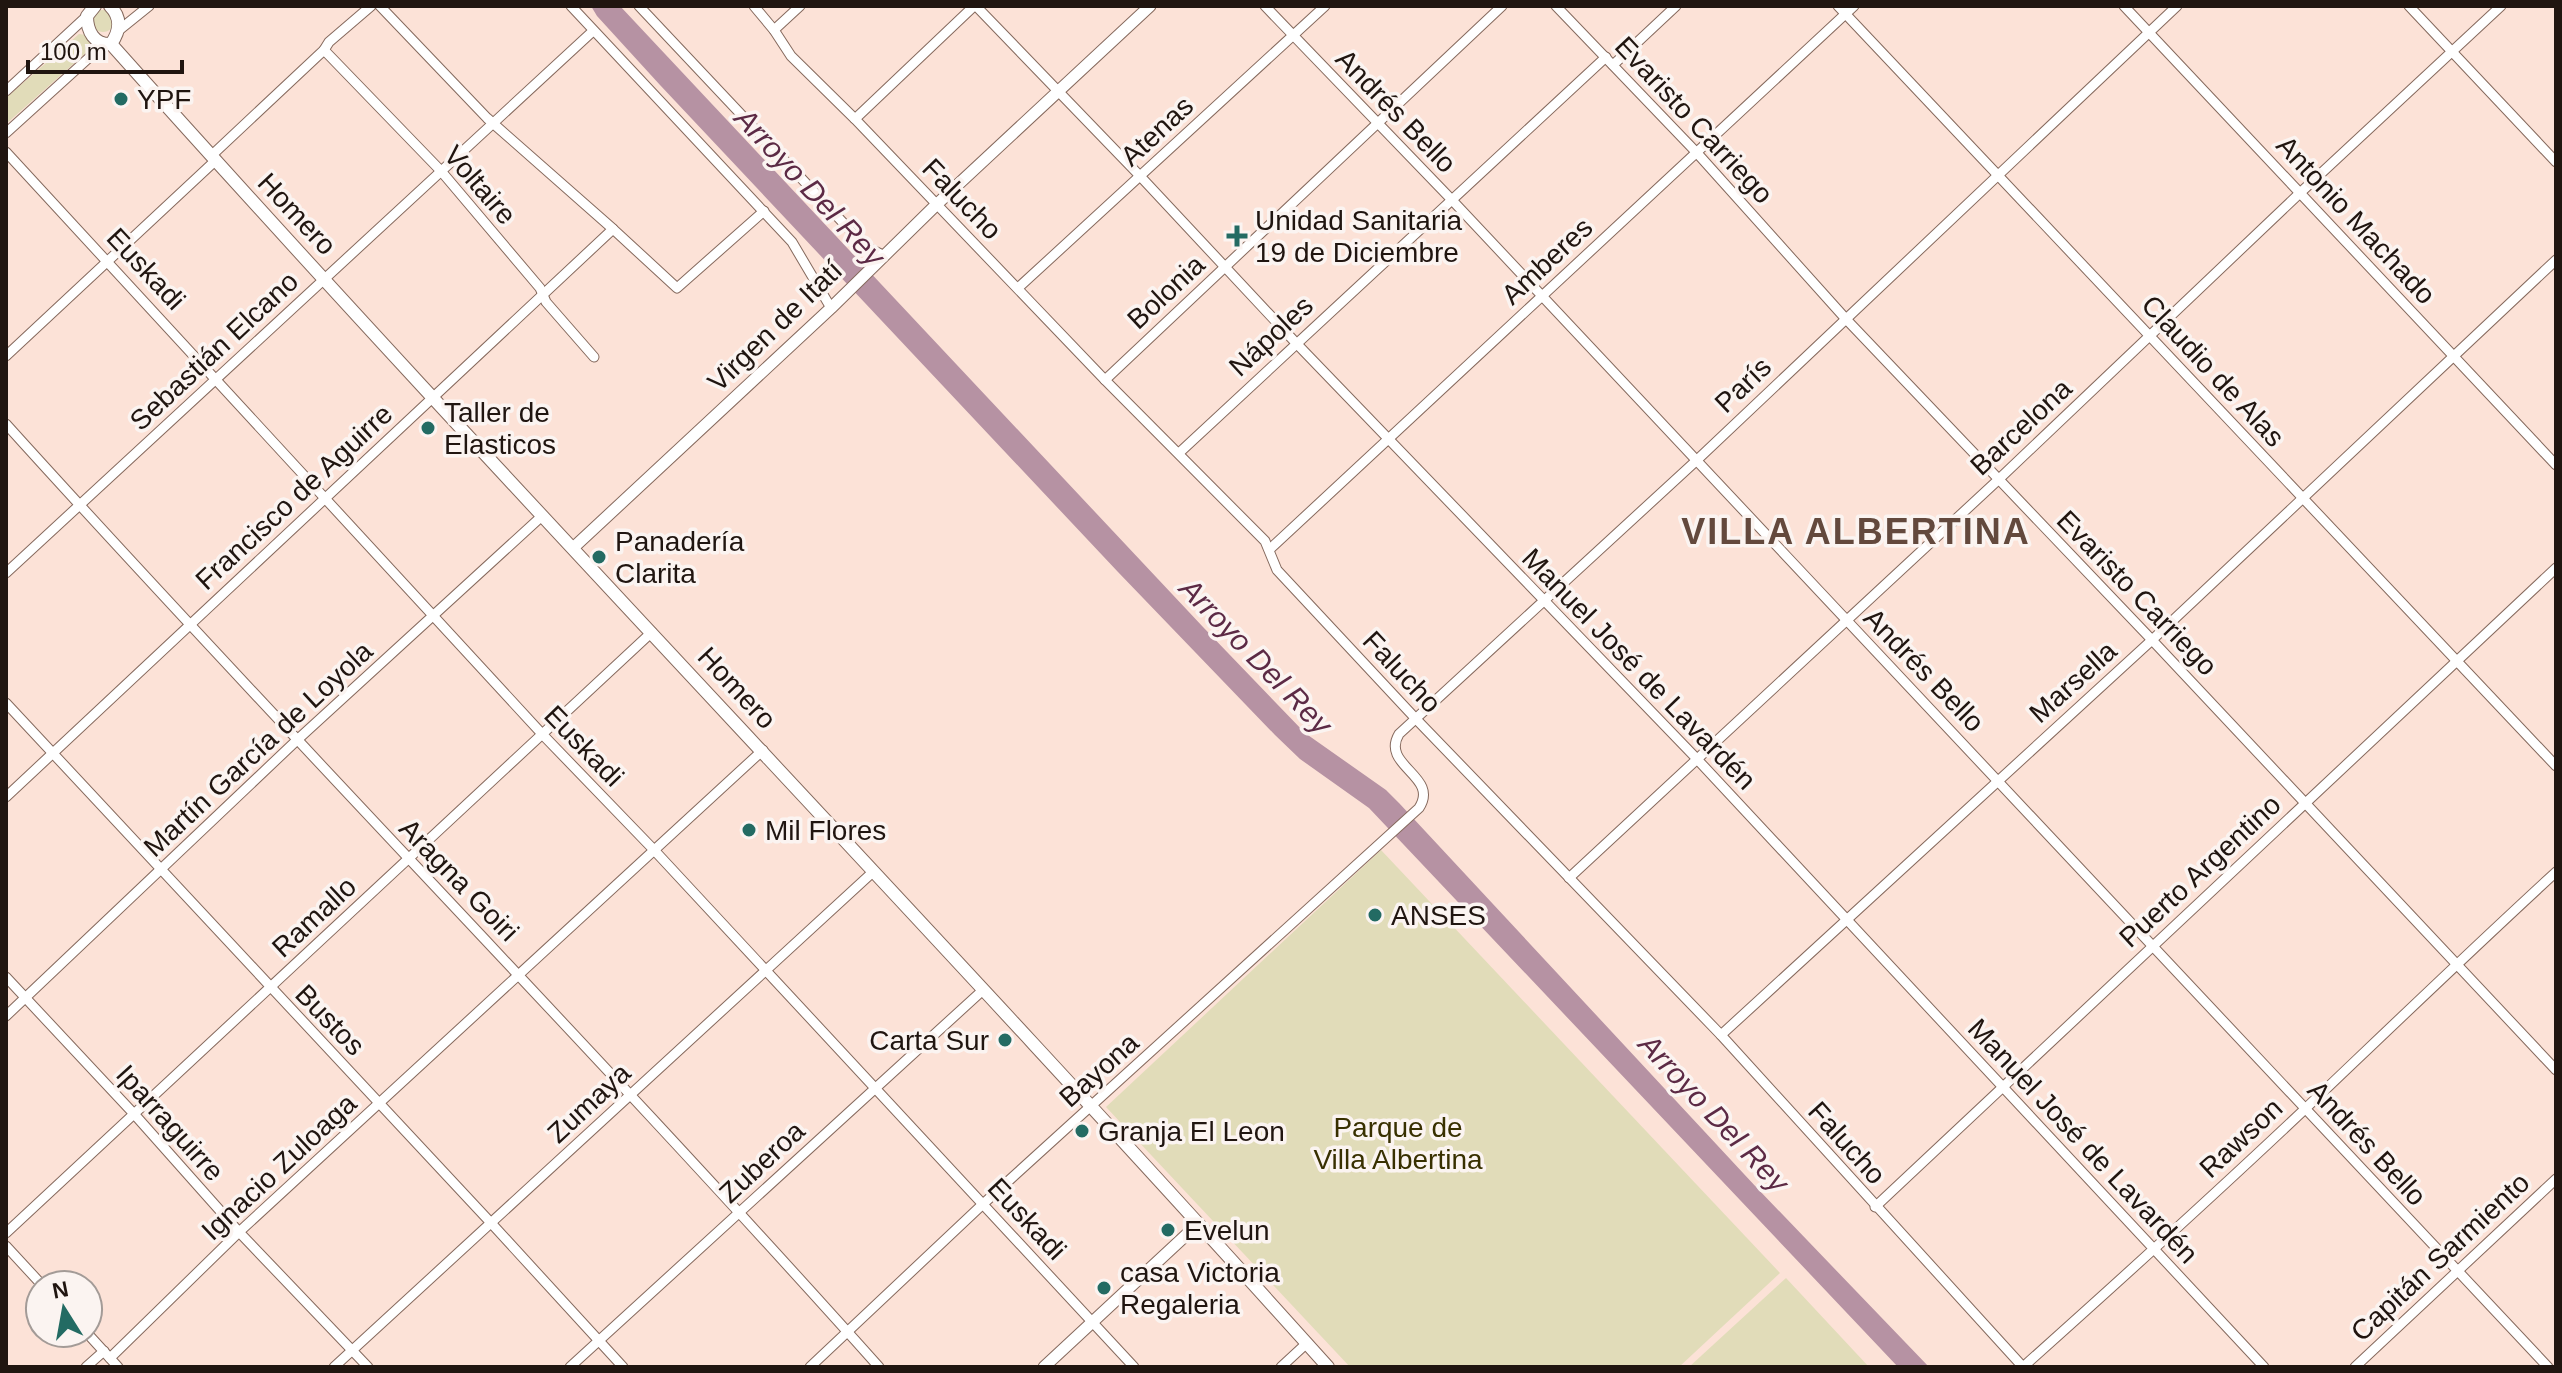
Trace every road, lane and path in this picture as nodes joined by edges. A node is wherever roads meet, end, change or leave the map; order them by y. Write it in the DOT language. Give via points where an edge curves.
graph roads {
  1 [pos="110,6"];
  2 [pos="149,6"];
  3 [pos="371,6"];
  4 [pos="380,6"];
  5 [pos="571,6"];
  6 [pos="639,6"];
  7 [pos="754,6"];
  8 [pos="800,6"];
  9 [pos="975,6"];
  10 [pos="1150,6"];
  11 [pos="1265,6"];
  12 [pos="1325,6"];
  13 [pos="1502,6"];
  14 [pos="1556,6"];
  15 [pos="1676,6"];
  16 [pos="2124,6"];
  17 [pos="2177,6"];
  18 [pos="2409,6"];
  19 [pos="2501,6"];
  20 [pos="1846,9"];
  21 [pos="91,11"];
  22 [pos="774,30"];
  23 [pos="118,31"];
  24 [pos="593,31"];
  25 [pos="2149,33"];
  26 [pos="1293,35"];
  27 [pos="107,44"];
  28 [pos="324,50"];
  29 [pos="2453,51"];
  30 [pos="1610,61"];
  31 [pos="6,91"];
  32 [pos="1059,93"];
  33 [pos="855,119"];
  34 [pos="1377,123"];
  35 [pos="494,124"];
  36 [pos="6,133"];
  37 [pos="6,152"];
  38 [pos="1697,153"];
  39 [pos="213,158"];
  40 [pos="2556,162"];
  41 [pos="441,171"];
  42 [pos="1997,175"];
  43 [pos="1140,176"];
  44 [pos="2301,192"];
  45 [pos="1451,199"];
  46 [pos="936,205"];
  47 [pos="764,211"];
  48 [pos="613,229"];
  49 [pos="879,259"];
  50 [pos="2556,260"];
  51 [pos="108,261"];
  52 [pos="1225,267"];
  53 [pos="324,278"];
  54 [pos="1018,288"];
  55 [pos="543,294"];
  56 [pos="1541,296"];
  57 [pos="836,304"];
  58 [pos="1845,318"];
  59 [pos="2150,336"];
  60 [pos="1296,343"];
  61 [pos="2454,354"];
  62 [pos="6,356"];
  63 [pos="594,357"];
  64 [pos="216,378"];
  65 [pos="1105,380"];
  66 [pos="434,398"];
  67 [pos="6,424"];
  68 [pos="1388,439"];
  69 [pos="1179,453"];
  70 [pos="1697,460"];
  71 [pos="2556,465"];
  72 [pos="1998,480"];
  73 [pos="326,498"];
  74 [pos="2301,499"];
  75 [pos="80,506"];
  76 [pos="542,516"];
  77 [pos="573,548"];
  78 [pos="1270,549"];
  79 [pos="2556,568"];
  80 [pos="6,573"];
  81 [pos="1545,601"];
  82 [pos="434,615"];
  83 [pos="1846,620"];
  84 [pos="189,624"];
  85 [pos="652,632"];
  86 [pos="2152,640"];
  87 [pos="2458,661"];
  88 [pos="6,703"];
  89 [pos="1416,719"];
  90 [pos="543,735"];
  91 [pos="296,741"];
  92 [pos="763,750"];
  93 [pos="53,753"];
  94 [pos="1696,758"];
  95 [pos="2556,766"];
  96 [pos="1998,780"];
  97 [pos="6,797"];
  98 [pos="2305,803"];
  99 [pos="1419,808"];
  100 [pos="654,850"];
  101 [pos="408,859"];
  102 [pos="162,871"];
  103 [pos="874,871"];
  104 [pos="2556,872"];
  105 [pos="1569,878"];
  106 [pos="1847,921"];
  107 [pos="2152,947"];
  108 [pos="2456,963"];
  109 [pos="765,970"];
  110 [pos="520,976"];
  111 [pos="6,977"];
  112 [pos="270,988"];
  113 [pos="983,990"];
  114 [pos="26,998"];
  115 [pos="6,1016"];
  116 [pos="1721,1035"];
  117 [pos="2556,1070"];
  118 [pos="2004,1087"];
  119 [pos="875,1088"];
  120 [pos="629,1095"];
  121 [pos="380,1104"];
  122 [pos="1091,1107"];
  123 [pos="2305,1109"];
  124 [pos="135,1115"];
  125 [pos="2556,1179"];
  126 [pos="983,1204"];
  127 [pos="1875,1207"];
  128 [pos="738,1214"];
  129 [pos="492,1224"];
  130 [pos="1198,1224"];
  131 [pos="239,1232"];
  132 [pos="6,1233"];
  133 [pos="6,1246"];
  134 [pos="2154,1249"];
  135 [pos="27,1269"];
  136 [pos="2457,1272"];
  137 [pos="1092,1322"];
  138 [pos="848,1332"];
  139 [pos="598,1341"];
  140 [pos="1307,1343"];
  141 [pos="102,1349"];
  142 [pos="352,1350"];
  143 [pos="107,1355"];
  144 [pos="86,1367"];
  145 [pos="118,1367"];
  146 [pos="334,1367"];
  147 [pos="368,1367"];
  148 [pos="570,1367"];
  149 [pos="623,1367"];
  150 [pos="810,1367"];
  151 [pos="879,1367"];
  152 [pos="1044,1367"];
  153 [pos="1134,1367"];
  154 [pos="1281,1367"];
  155 [pos="1328,1367"];
  156 [pos="2023,1367"];
  157 [pos="2264,1367"];
  158 [pos="2355,1367"];
  159 [pos="2548,1367"];
  1 -- 23 [label="main road"];
  2 -- 23 [label="street"];
  3 -- 28 [label="street"];
  4 -- 35 [label="street"];
  5 -- 24 [label="street"];
  6 -- 49 [label="street"];
  7 -- 22 [label="street, Falucho"];
  8 -- 22 [label="street"];
  9 -- 32 [label="street, Manuel José de Lavardén"];
  9 -- 33 [label="street"];
  10 -- 32 [label="street, Virgen de Itatí"];
  11 -- 26 [label="street, Andrés Bello"];
  12 -- 26 [label="street, Atenas"];
  13 -- 34 [label="street, Bolonia"];
  14 -- 30 [label="street, Evaristo Carriego"];
  15 -- 30 [label="street, Nápoles"];
  16 -- 25 [label="street, Antonio Machado"];
  17 -- 25 [label="street, París"];
  18 -- 29 [label="street"];
  19 -- 29 [label="street, Barcelona"];
  20 -- 38 [label="street, Amberes"];
  20 -- 42 [label="street, Claudio de Alas"];
  21 -- 27 [label="main road, Homero" via="90,33"];
  21 -- 31 [label="street"];
  22 -- 33 [label="street, Falucho" via="791,56"];
  23 -- 27 [label="main road"];
  24 -- 35 [label="street, Sebastián Elcano"];
  24 -- 47 [label="street"];
  25 -- 42 [label="street, París"];
  25 -- 44 [label="street, Antonio Machado"];
  26 -- 34 [label="street, Andrés Bello"];
  26 -- 43 [label="street, Atenas"];
  27 -- 36 [label="street"];
  27 -- 39 [label="main road, Homero"];
  28 -- 39 [label="street"];
  28 -- 41 [label="street, Voltaire"];
  29 -- 40 [label="street"];
  29 -- 44 [label="street, Barcelona"];
  30 -- 38 [label="street, Evaristo Carriego"];
  30 -- 45 [label="street, Nápoles"];
  32 -- 43 [label="street, Manuel José de Lavardén"];
  32 -- 46 [label="street, Virgen de Itatí"];
  33 -- 46 [label="street, Falucho"];
  34 -- 45 [label="street, Andrés Bello"];
  34 -- 52 [label="street, Bolonia"];
  35 -- 41 [label="street, Sebastián Elcano"];
  35 -- 48 [label="street"];
  37 -- 51 [label="street, Euskadi"];
  38 -- 56 [label="street, Amberes"];
  38 -- 58 [label="street, Evaristo Carriego"];
  39 -- 51 [label="street"];
  39 -- 53 [label="main road, Homero"];
  41 -- 53 [label="street, Sebastián Elcano"];
  41 -- 55 [label="street, Voltaire"];
  42 -- 58 [label="street, París"];
  42 -- 59 [label="street, Claudio de Alas"];
  43 -- 52 [label="street, Manuel José de Lavardén"];
  43 -- 54 [label="street, Atenas"];
  44 -- 59 [label="street, Barcelona"];
  44 -- 61 [label="street, Antonio Machado"];
  45 -- 56 [label="street, Andrés Bello"];
  45 -- 60 [label="street, Nápoles"];
  46 -- 49 [label="street, Virgen de Itatí"];
  46 -- 54 [label="street, Falucho"];
  47 -- 48 [label="street" via="677,288"];
  47 -- 57 [label="street"];
  48 -- 55 [label="street, Francisco de Aguirre"];
  49 -- 57 [label="street, Virgen de Itatí"];
  50 -- 61 [label="street, Marsella"];
  51 -- 62 [label="street"];
  51 -- 64 [label="street, Euskadi"];
  52 -- 60 [label="street, Manuel José de Lavardén"];
  52 -- 65 [label="street, Bolonia"];
  53 -- 64 [label="street, Sebastián Elcano"];
  53 -- 66 [label="main road, Homero"];
  54 -- 65 [label="street, Falucho"];
  55 -- 63 [label="street, Voltaire"];
  55 -- 66 [label="street, Francisco de Aguirre"];
  56 -- 68 [label="street, Amberes"];
  56 -- 70 [label="street, Andrés Bello"];
  57 -- 77 [label="street, Virgen de Itatí"];
  58 -- 70 [label="street, París"];
  58 -- 72 [label="street, Evaristo Carriego"];
  59 -- 72 [label="street, Barcelona"];
  59 -- 74 [label="street, Claudio de Alas"];
  60 -- 68 [label="street, Manuel José de Lavardén"];
  60 -- 69 [label="street, Nápoles"];
  61 -- 71 [label="street, Antonio Machado"];
  61 -- 74 [label="street, Marsella"];
  64 -- 73 [label="street, Euskadi"];
  64 -- 75 [label="street, Sebastián Elcano"];
  65 -- 69 [label="street, Falucho"];
  66 -- 73 [label="street, Francisco de Aguirre"];
  66 -- 76 [label="main road, Homero"];
  67 -- 75 [label="street, Aragna Goiri"];
  68 -- 78 [label="street, Amberes"];
  68 -- 81 [label="street, Manuel José de Lavardén"];
  69 -- 78 [label="street, Falucho"];
  70 -- 81 [label="street, París"];
  70 -- 83 [label="street, Andrés Bello"];
  72 -- 83 [label="street, Barcelona"];
  72 -- 86 [label="street, Evaristo Carriego"];
  73 -- 82 [label="street, Euskadi"];
  73 -- 84 [label="street, Francisco de Aguirre"];
  74 -- 86 [label="street, Marsella"];
  74 -- 87 [label="street, Claudio de Alas"];
  75 -- 80 [label="street, Sebastián Elcano"];
  75 -- 84 [label="street, Aragna Goiri"];
  76 -- 77 [label="main road, Homero"];
  76 -- 82 [label="street, Martín García de Loyola"];
  77 -- 85 [label="main road, Homero"];
  78 -- 89 [label="street, Falucho" via="1277,570"];
  79 -- 87 [label="street, Puerto Argentino"];
  81 -- 89 [label="street, París"];
  81 -- 94 [label="street, Manuel José de Lavardén"];
  82 -- 90 [label="street, Euskadi"];
  82 -- 91 [label="street, Martín García de Loyola"];
  83 -- 94 [label="street, Barcelona"];
  83 -- 96 [label="street, Andrés Bello"];
  84 -- 91 [label="street, Aragna Goiri"];
  84 -- 93 [label="street, Francisco de Aguirre"];
  85 -- 90 [label="street, Ramallo"];
  85 -- 92 [label="main road, Homero"];
  86 -- 96 [label="street, Marsella"];
  86 -- 98 [label="street, Evaristo Carriego"];
  87 -- 95 [label="street, Claudio de Alas"];
  87 -- 98 [label="street, Puerto Argentino"];
  88 -- 93 [label="street, Bustos"];
  89 -- 99 [label="street, París" via="1399,734 1395,749 1425,793"];
  89 -- 105 [label="street, Falucho"];
  90 -- 100 [label="street, Euskadi"];
  90 -- 101 [label="street, Ramallo"];
  91 -- 101 [label="street, Aragna Goiri"];
  91 -- 102 [label="street, Martín García de Loyola"];
  92 -- 100 [label="street, Ignacio Zuloaga"];
  92 -- 103 [label="main road, Homero"];
  93 -- 97 [label="street, Francisco de Aguirre"];
  93 -- 102 [label="street, Bustos"];
  94 -- 105 [label="street, Barcelona"];
  94 -- 106 [label="street, Manuel José de Lavardén"];
  96 -- 106 [label="street, Marsella"];
  96 -- 107 [label="street, Andrés Bello"];
  98 -- 107 [label="street, Puerto Argentino"];
  98 -- 108 [label="street, Evaristo Carriego"];
  99 -- 122 [label="street, Bayona"];
  100 -- 109 [label="street, Euskadi"];
  100 -- 110 [label="street, Ignacio Zuloaga"];
  101 -- 110 [label="street, Aragna Goiri"];
  101 -- 112 [label="street, Ramallo"];
  102 -- 112 [label="street, Bustos"];
  102 -- 114 [label="street, Martín García de Loyola"];
  103 -- 109 [label="street, Zumaya"];
  103 -- 113 [label="main road, Homero"];
  104 -- 108 [label="street, Rawson"];
  105 -- 116 [label="street, Falucho"];
  106 -- 116 [label="street, Marsella"];
  106 -- 118 [label="street, Manuel José de Lavardén"];
  107 -- 118 [label="street, Puerto Argentino"];
  107 -- 123 [label="street, Andrés Bello"];
  108 -- 117 [label="street, Evaristo Carriego"];
  108 -- 123 [label="street, Rawson"];
  109 -- 119 [label="street, Euskadi"];
  109 -- 120 [label="street, Zumaya"];
  110 -- 120 [label="street, Aragna Goiri"];
  110 -- 121 [label="street, Ignacio Zuloaga"];
  111 -- 114 [label="street, Iparraguirre"];
  112 -- 121 [label="street, Bustos"];
  112 -- 124 [label="street, Ramallo"];
  113 -- 119 [label="street, Zuberoa"];
  113 -- 122 [label="main road, Homero"];
  114 -- 115 [label="street, Martín García de Loyola"];
  114 -- 124 [label="street, Iparraguirre"];
  116 -- 127 [label="street, Falucho"];
  118 -- 127 [label="street, Puerto Argentino"];
  118 -- 134 [label="street, Manuel José de Lavardén"];
  119 -- 126 [label="street, Euskadi"];
  119 -- 128 [label="street, Zuberoa"];
  120 -- 128 [label="street, Aragna Goiri"];
  120 -- 129 [label="street, Zumaya"];
  121 -- 129 [label="street, Bustos"];
  121 -- 131 [label="street, Ignacio Zuloaga"];
  122 -- 126 [label="street, Bayona"];
  122 -- 130 [label="main road, Homero"];
  123 -- 134 [label="street, Rawson"];
  123 -- 136 [label="street, Andrés Bello"];
  124 -- 131 [label="street, Iparraguirre"];
  124 -- 132 [label="street, Ramallo"];
  125 -- 136 [label="street, Capitán Sarmiento"];
  126 -- 137 [label="street, Euskadi"];
  126 -- 138 [label="street, Bayona"];
  127 -- 156 [label="street, Falucho"];
  128 -- 138 [label="street, Aragna Goiri"];
  128 -- 139 [label="street, Zuberoa"];
  129 -- 139 [label="street, Bustos"];
  129 -- 142 [label="street, Zumaya"];
  130 -- 137 [label="street"];
  130 -- 140 [label="main road, Homero"];
  131 -- 142 [label="street, Iparraguirre"];
  131 -- 143 [label="street, Ignacio Zuloaga"];
  133 -- 135 [label="street"];
  134 -- 156 [label="street, Rawson"];
  134 -- 157 [label="street, Manuel José de Lavardén"];
  136 -- 158 [label="street, Capitán Sarmiento"];
  136 -- 159 [label="street, Andrés Bello"];
  137 -- 152 [label="street"];
  137 -- 153 [label="street, Euskadi"];
  138 -- 150 [label="street, Bayona"];
  138 -- 151 [label="street, Aragna Goiri"];
  139 -- 148 [label="street, Zuberoa"];
  139 -- 149 [label="street, Bustos"];
  140 -- 154 [label="street"];
  140 -- 155 [label="main road, Homero"];
  141 -- 143 [label="street"];
  142 -- 146 [label="street, Zumaya"];
  142 -- 147 [label="street, Iparraguirre"];
  143 -- 144 [label="street, Ignacio Zuloaga"];
  143 -- 145 [label="street"];
}
